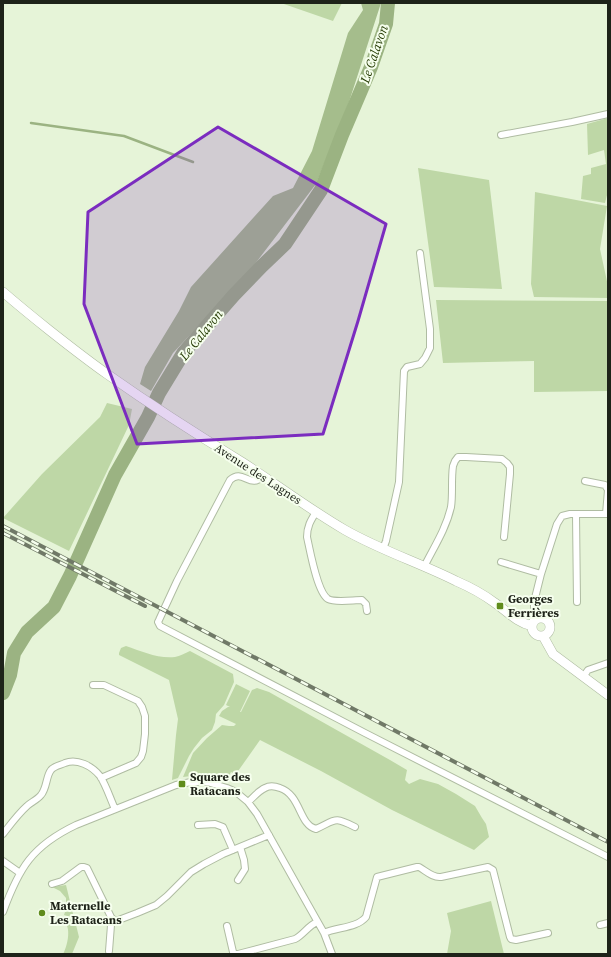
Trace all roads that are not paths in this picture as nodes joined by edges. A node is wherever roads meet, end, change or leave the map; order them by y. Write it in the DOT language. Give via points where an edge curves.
graph roads {
  1 [pos="608,114"];
  2 [pos="501,135"];
  3 [pos="420,252"];
  4 [pos="3,292"];
  5 [pos="263,476"];
  6 [pos="585,481"];
  7 [pos="316,512"];
  8 [pos="576,514"];
  9 [pos="607,514"];
  10 [pos="504,537"];
  11 [pos="383,549"];
  12 [pos="501,562"];
  13 [pos="424,567"];
  14 [pos="541,574"];
  15 [pos="577,602"];
  16 [pos="367,611"];
  17 [pos="535,622"];
  18 [pos="544,636"];
  19 [pos="608,663"];
  20 [pos="583,677"];
  21 [pos="93,685"];
  22 [pos="608,695"];
  23 [pos="101,778"];
  24 [pos="248,802"];
  25 [pos="115,809"];
  26 [pos="198,825"];
  27 [pos="355,827"];
  28 [pos="3,834"];
  29 [pos="269,835"];
  30 [pos="240,848"];
  31 [pos="233,850"];
  32 [pos="608,856"];
  33 [pos="3,861"];
  34 [pos="20,873"];
  35 [pos="238,880"];
  36 [pos="52,884"];
  37 [pos="3,912"];
  38 [pos="114,920"];
  39 [pos="317,922"];
  40 [pos="608,923"];
  41 [pos="600,925"];
  42 [pos="227,926"];
  43 [pos="324,933"];
  44 [pos="548,933"];
  45 [pos="109,952"];
  46 [pos="332,954"];
  1 -- 2 [label="street"];
  3 -- 11 [label="street" via="430,348 420,364 407,367 404,371 400,482"];
  4 -- 5 [label="street, Avenue des Lagnes" via="81,356"];
  5 -- 7 [label="street, Avenue des Lagnes"];
  5 -- 32 [label="street" via="257,481 240,476 230,480 177,581 158,622 160,626"];
  6 -- 9 [label="street" via="605,485 608,490"];
  7 -- 11 [label="street, Avenue des Lagnes"];
  7 -- 16 [label="street" via="309,524 307,537 317,580 324,594 329,599 338,601 362,600"];
  8 -- 9 [label="street"];
  8 -- 14 [label="street" via="562,516 557,524"];
  8 -- 15 [label="street"];
  10 -- 13 [label="street" via="510,467 502,459 458,458 453,466 448,519"];
  11 -- 13 [label="street, Avenue des Lagnes"];
  12 -- 14 [label="street"];
  13 -- 17 [label="street, Avenue des Lagnes" via="474,590 515,619"];
  14 -- 17 [label="street" via="534,602"];
  17 -- 18 [label="street" via="532,632 540,637"];
  17 -- 18 [label="street" via="544,619 549,623 549,632"];
  18 -- 20 [label="street" via="553,654"];
  19 -- 20 [label="street" via="588,670"];
  20 -- 22 [label="street"];
  21 -- 23 [label="street" via="104,685 138,701 145,716 141,757 136,763"];
  23 -- 25 [label="street"];
  23 -- 28 [label="street" via="94,770 80,762 68,762 56,767 52,770 41,795 27,806"];
  24 -- 25 [label="street" via="227,788 197,781 176,785"];
  24 -- 27 [label="street" via="265,787 274,786 286,790 293,797 311,828 316,829 333,820 341,820"];
  24 -- 29 [label="street"];
  25 -- 34 [label="street" via="61,832 49,840 37,850"];
  26 -- 31 [label="street" via="215,824 223,827"];
  29 -- 30 [label="street"];
  29 -- 39 [label="street"];
  30 -- 31 [label="street"];
  30 -- 35 [label="street" via="245,869"];
  31 -- 38 [label="street" via="191,872 156,905"];
  33 -- 34 [label="street"];
  34 -- 37 [label="street"];
  36 -- 38 [label="street" via="62,881 81,867 86,868"];
  38 -- 45 [label="street" via="111,925"];
  39 -- 42 [label="street" via="295,939 238,954 233,952"];
  39 -- 43 [label="street"];
  40 -- 41 [label="street"];
  43 -- 44 [label="street" via="359,923 366,917 377,877 419,867 438,878 488,867 493,870 511,939"];
  43 -- 46 [label="street"];
}
